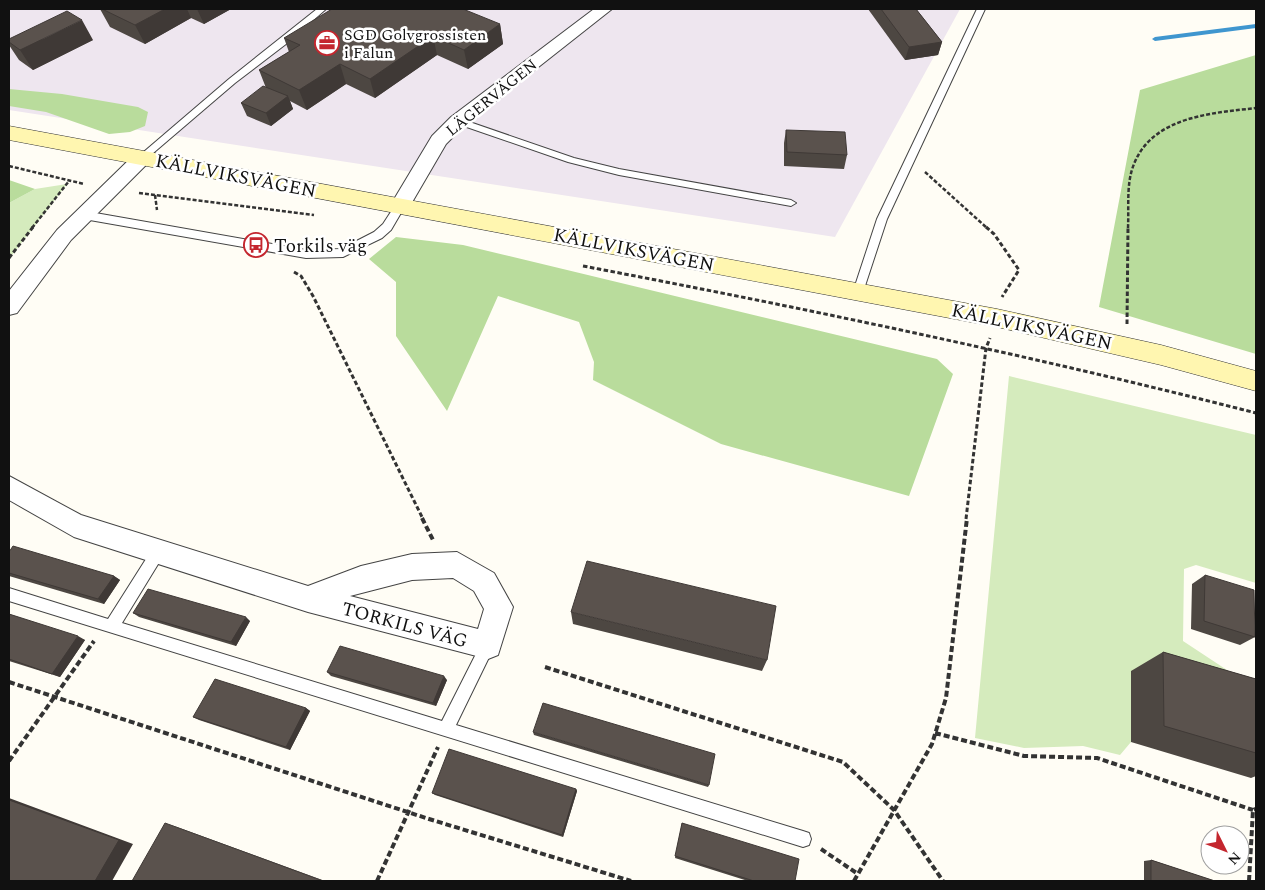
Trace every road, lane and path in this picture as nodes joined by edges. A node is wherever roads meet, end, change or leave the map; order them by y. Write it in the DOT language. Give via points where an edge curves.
graph roads {
  1 [pos="322,9"];
  2 [pos="604,9"];
  3 [pos="981,9"];
  4 [pos="1256,108"];
  5 [pos="458,121"];
  6 [pos="9,132"];
  7 [pos="142,158"];
  8 [pos="909,158"];
  9 [pos="9,166"];
  10 [pos="69,181"];
  11 [pos="111,188"];
  12 [pos="791,202"];
  13 [pos="400,206"];
  14 [pos="84,215"];
  15 [pos="316,215"];
  16 [pos="9,258"];
  17 [pos="575,264"];
  18 [pos="1020,270"];
  19 [pos="292,271"];
  20 [pos="858,292"];
  21 [pos="9,307"];
  22 [pos="1127,347"];
  23 [pos="986,348"];
  24 [pos="1126,380"];
  25 [pos="1256,380"];
  26 [pos="1256,413"];
  27 [pos="9,488"];
  28 [pos="158,552"];
  29 [pos="446,566"];
  30 [pos="9,595"];
  31 [pos="308,599"];
  32 [pos="111,627"];
  33 [pos="488,645"];
  34 [pos="545,667"];
  35 [pos="9,682"];
  36 [pos="54,696"];
  37 [pos="446,728"];
  38 [pos="935,733"];
  39 [pos="9,761"];
  40 [pos="1255,809"];
  41 [pos="894,810"];
  42 [pos="410,813"];
  43 [pos="803,839"];
  44 [pos="858,874"];
  45 [pos="377,881"];
  46 [pos="631,881"];
  47 [pos="854,881"];
  48 [pos="943,881"];
  49 [pos="1249,881"];
  1 -- 7 [label="lane"];
  2 -- 5 [label="street, LÄGERVÄGEN"];
  3 -- 8 [label="lane"];
  4 -- 22 [label="path" via="1210,114 1178,123 1156,134 1137,153 1130,171 1129,187"];
  5 -- 12 [label="lane" via="591,165"];
  5 -- 13 [label="street, LÄGERVÄGEN" via="439,140"];
  6 -- 7 [label="street, KÄLLVIKSVÄGEN"];
  7 -- 11 [label="street"];
  7 -- 13 [label="street, KÄLLVIKSVÄGEN"];
  8 -- 18 [label="path" via="994,234"];
  8 -- 20 [label="lane" via="882,219"];
  9 -- 10 [label="path"];
  10 -- 11 [label="path"];
  10 -- 16 [label="path"];
  11 -- 14 [label="street"];
  11 -- 15 [label="path"];
  13 -- 14 [label="lane" via="378,235 343,253 306,254"];
  13 -- 20 [label="street, KÄLLVIKSVÄGEN"];
  14 -- 21 [label="street" via="64,235"];
  17 -- 23 [label="path"];
  19 -- 29 [label="path" via="301,276 313,296"];
  20 -- 22 [label="street, KÄLLVIKSVÄGEN"];
  22 -- 24 [label="path"];
  22 -- 25 [label="street, KÄLLVIKSVÄGEN"];
  23 -- 24 [label="path"];
  23 -- 38 [label="path" via="946,698"];
  24 -- 26 [label="path"];
  27 -- 28 [label="street, TORKILS VÄG" via="74,525"];
  28 -- 31 [label="street, TORKILS VÄG"];
  28 -- 32 [label="lane"];
  29 -- 31 [label="street, TORKILS VÄG" via="412,567 361,579"];
  29 -- 33 [label="street, TORKILS VÄG" via="457,565 484,582 499,606"];
  30 -- 32 [label="lane"];
  31 -- 33 [label="street, TORKILS VÄG"];
  32 -- 36 [label="path" via="95,640"];
  32 -- 37 [label="lane"];
  33 -- 37 [label="lane"];
  34 -- 41 [label="path" via="843,762"];
  35 -- 36 [label="path"];
  36 -- 39 [label="path"];
  36 -- 42 [label="path"];
  37 -- 42 [label="path"];
  37 -- 43 [label="lane"];
  38 -- 40 [label="path" via="1024,756 1097,758"];
  38 -- 41 [label="path" via="932,744"];
  40 -- 49 [label="path"];
  41 -- 44 [label="path"];
  41 -- 48 [label="path"];
  42 -- 45 [label="path"];
  42 -- 46 [label="path"];
  43 -- 44 [label="path"];
  44 -- 47 [label="path"];
}
